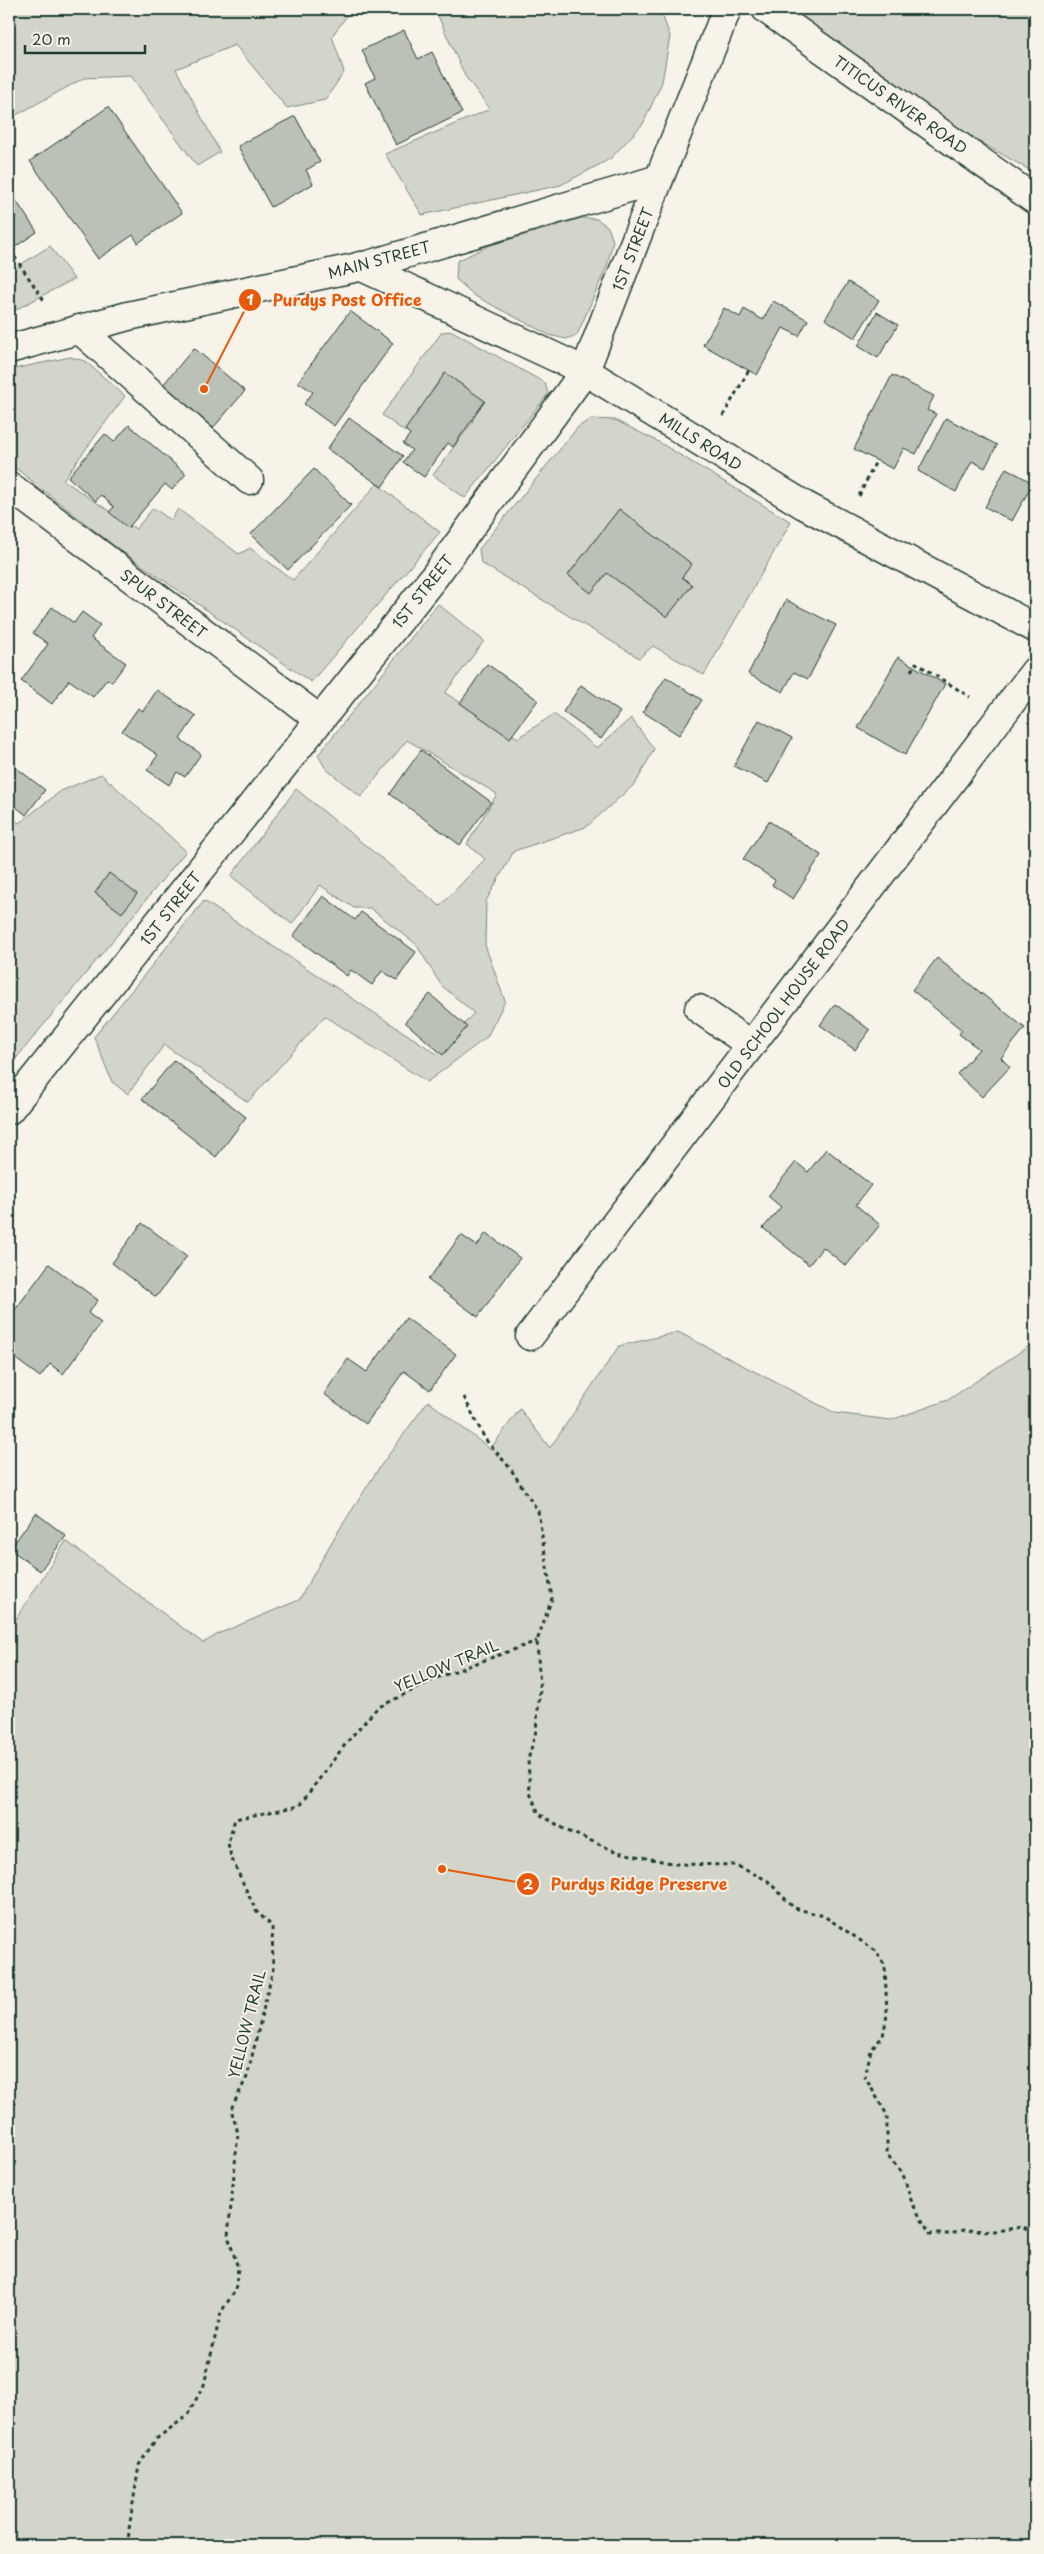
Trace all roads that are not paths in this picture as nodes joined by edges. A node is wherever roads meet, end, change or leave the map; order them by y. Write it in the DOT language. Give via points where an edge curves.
graph roads {
  1 [pos="727,9"];
  2 [pos="766,9"];
  3 [pos="659,179"];
  4 [pos="1035,200"];
  5 [pos="360,266"];
  6 [pos="73,331"];
  7 [pos="9,349"];
  8 [pos="585,370"];
  9 [pos="249,480"];
  10 [pos="9,486"];
  11 [pos="1035,628"];
  12 [pos="1035,671"];
  13 [pos="319,719"];
  14 [pos="698,1009"];
  15 [pos="751,1045"];
  16 [pos="9,1110"];
  17 [pos="530,1336"];
  1 -- 3 [label="street, 1ST STREET"];
  2 -- 4 [label="street, TITICUS RIVER ROAD"];
  3 -- 5 [label="street, MAIN STREET"];
  3 -- 8 [label="street, 1ST STREET"];
  5 -- 6 [label="street, MAIN STREET"];
  5 -- 8 [label="street, MILLS ROAD"];
  6 -- 7 [label="street, MAIN STREET"];
  6 -- 9 [label="street"];
  8 -- 11 [label="street, MILLS ROAD" via="804,505"];
  8 -- 13 [label="street, 1ST STREET" via="434,577"];
  10 -- 13 [label="street, SPUR STREET"];
  12 -- 15 [label="street, OLD SCHOOL HOUSE ROAD"];
  13 -- 16 [label="street, 1ST STREET"];
  14 -- 15 [label="street"];
  15 -- 17 [label="street, OLD SCHOOL HOUSE ROAD"];
}
